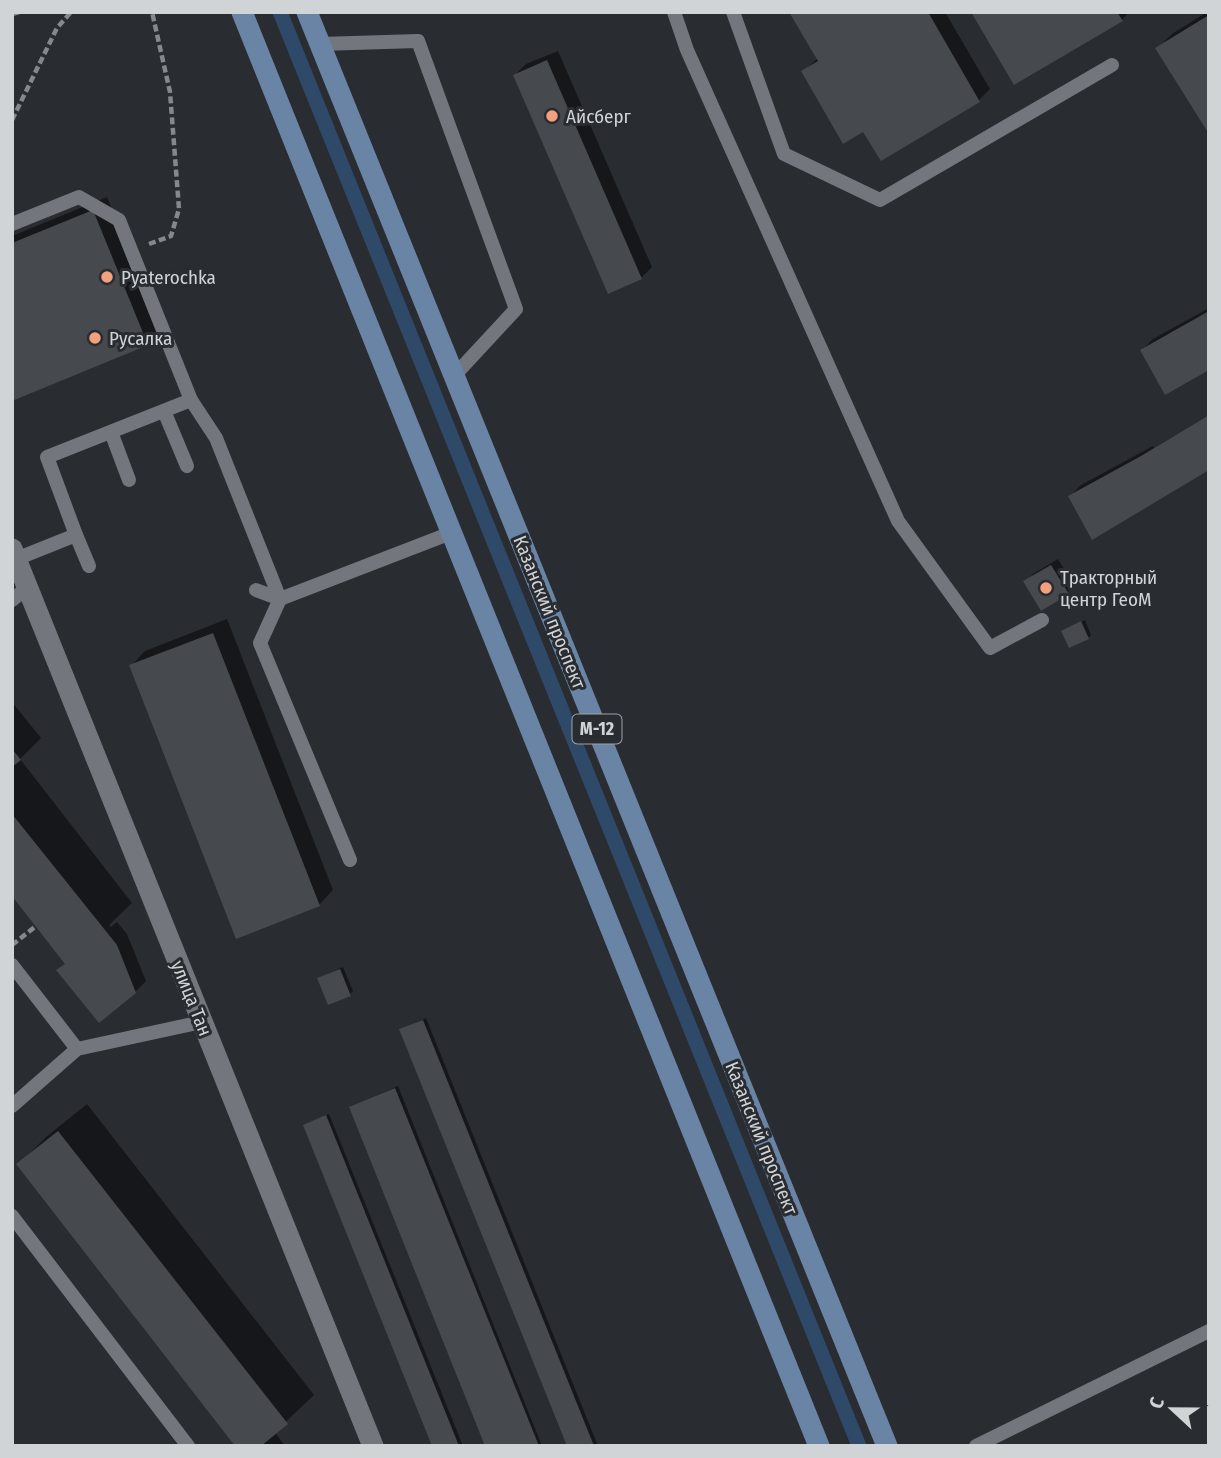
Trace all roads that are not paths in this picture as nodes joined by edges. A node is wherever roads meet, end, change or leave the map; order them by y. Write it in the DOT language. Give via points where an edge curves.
graph roads {
  1 [pos="242,12"];
  2 [pos="307,12"];
  3 [pos="674,12"];
  4 [pos="733,12"];
  5 [pos="320,44"];
  6 [pos="1112,65"];
  7 [pos="12,224"];
  8 [pos="454,376"];
  9 [pos="191,400"];
  10 [pos="164,411"];
  11 [pos="111,432"];
  12 [pos="187,466"];
  13 [pos="129,480"];
  14 [pos="452,533"];
  15 [pos="76,535"];
  16 [pos="14,554"];
  17 [pos="89,566"];
  18 [pos="256,590"];
  19 [pos="20,594"];
  20 [pos="280,599"];
  21 [pos="1042,620"];
  22 [pos="350,860"];
  23 [pos="12,965"];
  24 [pos="202,1022"];
  25 [pos="77,1049"];
  26 [pos="12,1106"];
  27 [pos="12,1216"];
  28 [pos="1209,1331"];
  29 [pos="188,1446"];
  30 [pos="373,1446"];
  31 [pos="819,1446"];
  32 [pos="887,1446"];
  33 [pos="976,1446"];
  1 -- 14 [label="main road"];
  2 -- 5 [label="main road, Казанский проспект / М-12"];
  3 -- 21 [label="lane" via="898,521 990,648"];
  4 -- 6 [label="lane" via="784,154 880,200"];
  5 -- 8 [label="main road, Казанский проспект / М-12"];
  5 -- 8 [label="lane" via="418,41 516,309"];
  7 -- 9 [label="lane" via="79,197 119,220"];
  8 -- 32 [label="main road, Казанский проспект / М-12"];
  9 -- 10 [label="lane"];
  9 -- 20 [label="lane" via="216,438"];
  10 -- 11 [label="lane"];
  10 -- 12 [label="lane"];
  11 -- 13 [label="lane"];
  11 -- 15 [label="lane" via="47,457"];
  14 -- 20 [label="lane"];
  14 -- 31 [label="main road"];
  15 -- 16 [label="lane"];
  15 -- 17 [label="lane"];
  16 -- 19 [label="street, улица Тан"];
  18 -- 20 [label="lane"];
  19 -- 24 [label="street, улица Тан"];
  20 -- 22 [label="lane" via="260,643"];
  23 -- 25 [label="lane"];
  24 -- 25 [label="lane"];
  24 -- 30 [label="street, улица Тан"];
  25 -- 26 [label="lane"];
  27 -- 29 [label="lane"];
  28 -- 33 [label="lane"];
}
